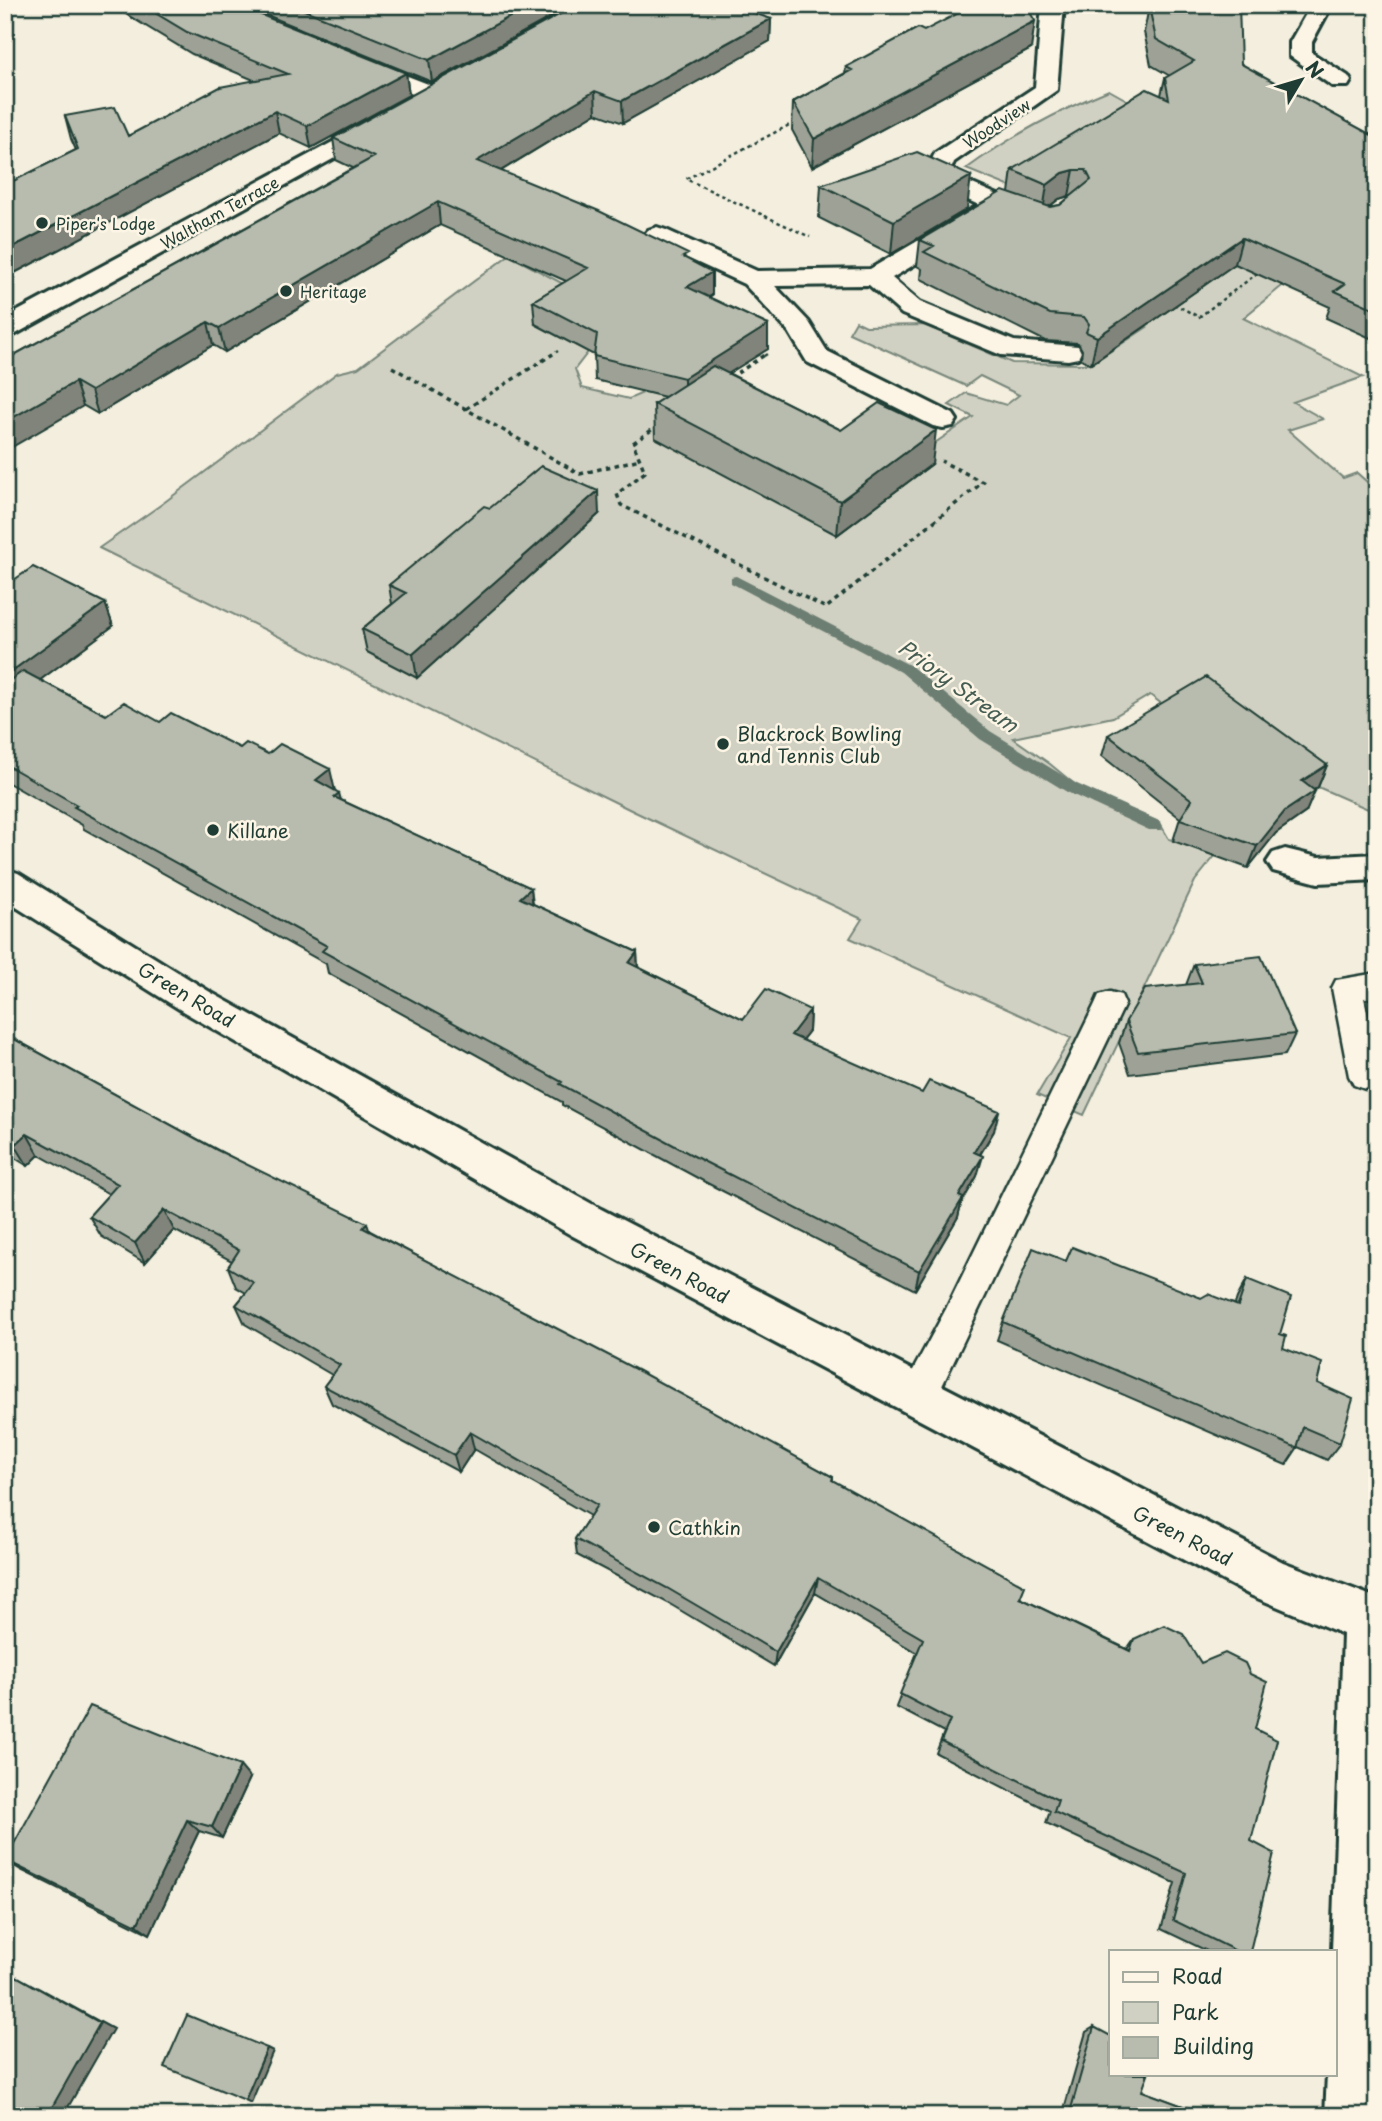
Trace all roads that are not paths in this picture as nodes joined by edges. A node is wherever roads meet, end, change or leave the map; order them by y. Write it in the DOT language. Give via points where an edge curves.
graph roads {
  1 [pos="1054,5"];
  2 [pos="1322,5"];
  3 [pos="343,58"];
  4 [pos="1340,81"];
  5 [pos="456,82"];
  6 [pos="433,94"];
  7 [pos="998,204"];
  8 [pos="1021,214"];
  9 [pos="657,235"];
  10 [pos="879,274"];
  11 [pos="753,279"];
  12 [pos="5,329"];
  13 [pos="1068,352"];
  14 [pos="943,419"];
  15 [pos="1377,867"];
  16 [pos="1292,868"];
  17 [pos="5,882"];
  18 [pos="1377,985"];
  19 [pos="1110,1004"];
  20 [pos="1365,1076"];
  21 [pos="918,1397"];
  22 [pos="1372,1621"];
  23 [pos="1368,1919"];
  24 [pos="1353,2116"];
  1 -- 7 [label="street, Woodview" via="1046,90 943,158 938,172"];
  2 -- 4 [label="street" via="1301,42 1301,56"];
  3 -- 6 [label="street"];
  5 -- 6 [label="street, Waltham Terrace"];
  6 -- 12 [label="street, Waltham Terrace"];
  7 -- 8 [label="street, Woodview"];
  7 -- 10 [label="street"];
  9 -- 11 [label="street"];
  10 -- 11 [label="street"];
  10 -- 13 [label="street" via="911,308 1010,349"];
  11 -- 14 [label="street" via="800,328 817,356"];
  15 -- 16 [label="street"];
  17 -- 21 [label="street, Green Road" via="197,1002 586,1222"];
  18 -- 20 [label="lane" via="1347,988"];
  19 -- 21 [label="lane"];
  21 -- 22 [label="street, Green Road" via="1267,1579"];
  22 -- 23 [label="street"];
  23 -- 24 [label="street"];
}
